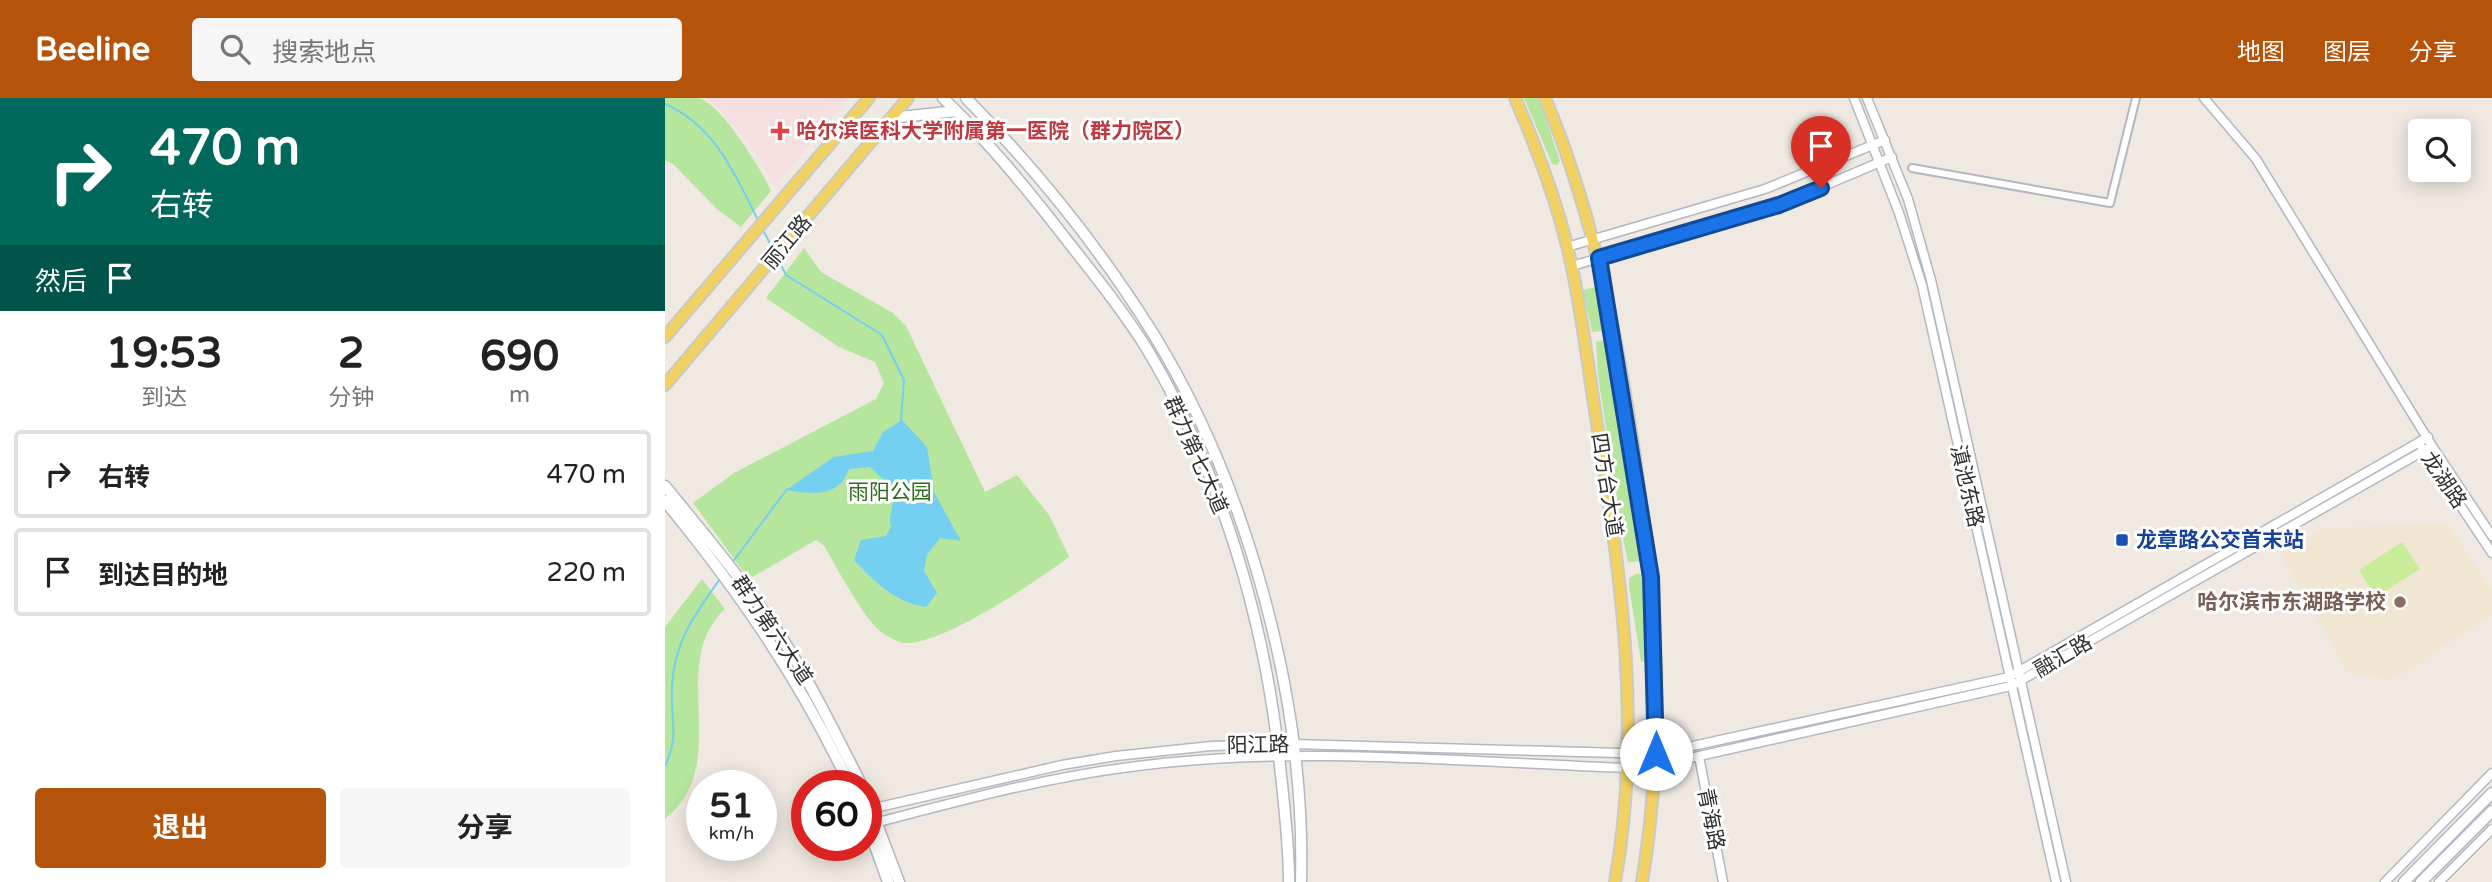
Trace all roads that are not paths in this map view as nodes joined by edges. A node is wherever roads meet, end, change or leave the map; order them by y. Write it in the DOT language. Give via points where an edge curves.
graph roads {
  1 [pos="869,98"];
  2 [pos="908,98"];
  3 [pos="943,98"];
  4 [pos="1515,98"];
  5 [pos="1545,98"];
  6 [pos="1854,98"];
  7 [pos="1867,98"];
  8 [pos="2136,98"];
  9 [pos="2204,98"];
  10 [pos="969,100"];
  11 [pos="956,111"];
  12 [pos="891,118"];
  13 [pos="1885,139"];
  14 [pos="1873,145"];
  15 [pos="1892,158"];
  16 [pos="1881,163"];
  17 [pos="1912,169"];
  18 [pos="1595,239"];
  19 [pos="1567,247"];
  20 [pos="1599,258"];
  21 [pos="1571,266"];
  22 [pos="665,337"];
  23 [pos="665,385"];
  24 [pos="2430,441"];
  25 [pos="2421,447"];
  26 [pos="665,486"];
  27 [pos="665,501"];
  28 [pos="2492,536"];
  29 [pos="2492,553"];
  30 [pos="720,561"];
  31 [pos="739,587"];
  32 [pos="2020,676"];
  33 [pos="2009,677"];
  34 [pos="2011,686"];
  35 [pos="1278,744"];
  36 [pos="1292,744"];
  37 [pos="1628,755"];
  38 [pos="1699,756"];
  39 [pos="1295,757"];
  40 [pos="1280,758"];
  41 [pos="1655,760"];
  42 [pos="1627,768"];
  43 [pos="842,770"];
  44 [pos="854,770"];
  45 [pos="2492,773"];
  46 [pos="2492,793"];
  47 [pos="882,806"];
  48 [pos="2492,811"];
  49 [pos="882,820"];
  50 [pos="2492,829"];
  51 [pos="882,846"];
  52 [pos="882,861"];
  53 [pos="888,882"];
  54 [pos="899,882"];
  55 [pos="1289,882"];
  56 [pos="1301,882"];
  57 [pos="1615,882"];
  58 [pos="1642,882"];
  59 [pos="1723,882"];
  60 [pos="2056,882"];
  61 [pos="2066,882"];
  62 [pos="2385,882"];
  63 [pos="2404,882"];
  64 [pos="2421,882"];
  65 [pos="2439,882"];
  1 -- 22 [label="main road, 丽江路"];
  2 -- 12 [label="main road, 丽江路"];
  3 -- 11 [label="main road, 群力第七大道"];
  4 -- 19 [label="main road, 四方台大道" via="1541,161"];
  5 -- 18 [label="main road, 四方台大道"];
  6 -- 14 [label="street, 滇池东路"];
  7 -- 13 [label="street, 滇池东路"];
  8 -- 17 [label="street" via="2110,203"];
  9 -- 24 [label="street, 龙湖路" via="2256,159"];
  10 -- 36 [label="main road, 群力第七大道" via="1043,181 1095,251 1154,335 1205,432 1261,586 1283,675"];
  11 -- 12 [label="main road"];
  11 -- 35 [label="main road, 群力第七大道" via="1027,189 1090,270 1146,349 1192,436 1215,488 1248,589"];
  12 -- 23 [label="main road, 丽江路"];
  13 -- 14 [label="street"];
  13 -- 15 [label="street, 滇池东路"];
  14 -- 16 [label="street, 滇池东路"];
  14 -- 18 [label="street" via="1765,190"];
  15 -- 16 [label="street"];
  15 -- 32 [label="street, 滇池东路" via="1931,281"];
  16 -- 20 [label="street" via="1779,205"];
  16 -- 33 [label="street, 滇池东路" via="1922,285"];
  18 -- 19 [label="street"];
  18 -- 20 [label="main road, 四方台大道"];
  19 -- 21 [label="main road, 四方台大道"];
  20 -- 21 [label="street"];
  20 -- 41 [label="main road, 四方台大道" via="1651,577"];
  21 -- 37 [label="main road, 四方台大道" via="1622,582 1629,670"];
  24 -- 25 [label="street, 融汇路"];
  24 -- 28 [label="street, 龙湖路"];
  25 -- 29 [label="street, 龙湖路"];
  25 -- 32 [label="street, 融汇路"];
  26 -- 30 [label="main road, 群力第六大道"];
  27 -- 30 [label="main road, 群力第六大道"];
  30 -- 31 [label="main road, 群力第六大道"];
  31 -- 43 [label="main road, 群力第六大道"];
  31 -- 44 [label="main road, 群力第六大道" via="811,688"];
  32 -- 33 [label="street, 融汇路"];
  32 -- 34 [label="street, 融汇路"];
  32 -- 61 [label="street, 滇池东路"];
  33 -- 34 [label="street, 滇池东路"];
  33 -- 41 [label="street, 融汇路"];
  34 -- 38 [label="street, 融汇路"];
  34 -- 60 [label="street, 滇池东路"];
  35 -- 36 [label="street, 阳江路"];
  35 -- 40 [label="main road, 群力第七大道"];
  35 -- 47 [label="street, 阳江路" via="1116,756"];
  36 -- 37 [label="street, 阳江路"];
  36 -- 39 [label="main road, 群力第七大道"];
  37 -- 41 [label="street, 阳江路"];
  37 -- 42 [label="main road, 四方台大道"];
  38 -- 41 [label="street, 融汇路"];
  38 -- 59 [label="street, 青海路"];
  39 -- 40 [label="street, 阳江路"];
  39 -- 42 [label="street, 阳江路"];
  39 -- 56 [label="main road, 群力第七大道"];
  40 -- 49 [label="street, 阳江路" via="1212,759 1091,773"];
  40 -- 55 [label="main road, 群力第七大道"];
  41 -- 42 [label="street, 阳江路"];
  41 -- 58 [label="main road, 四方台大道"];
  42 -- 57 [label="main road, 四方台大道"];
  45 -- 62 [label="street"];
  46 -- 63 [label="main road"];
  48 -- 64 [label="main road"];
  50 -- 65 [label="street"];
  51 -- 54 [label="main road"];
  52 -- 53 [label="main road"];
}
